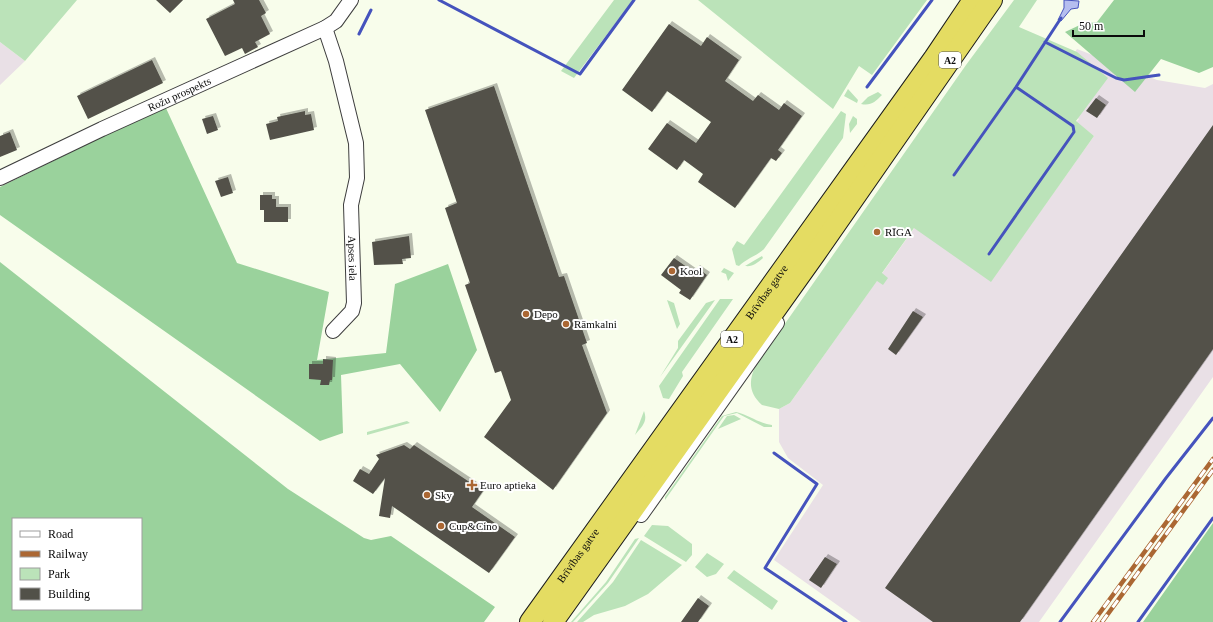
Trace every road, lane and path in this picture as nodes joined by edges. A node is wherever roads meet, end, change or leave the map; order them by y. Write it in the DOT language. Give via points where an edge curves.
graph roads {
  1 [pos="351,0"];
  2 [pos="973,0"];
  3 [pos="992,0"];
  4 [pos="325,28"];
  5 [pos="0,178"];
  6 [pos="816,253"];
  7 [pos="333,331"];
  8 [pos="530,622"];
  9 [pos="553,622"];
  10 [pos="564,622"];
  1 -- 4 [label="street, Rožu prospekts" via="336,21"];
  2 -- 8 [label="highway, Brīvības gatve / A2"];
  3 -- 6 [label="highway, Brīvības gatve / A2"];
  4 -- 5 [label="street, Rožu prospekts"];
  4 -- 7 [label="street, Apses iela" via="356,143 357,178 350,205 354,304 352,311"];
  6 -- 9 [label="highway, Brīvības gatve / A2"];
  6 -- 10 [label="street" via="794,299 762,347"];
}
